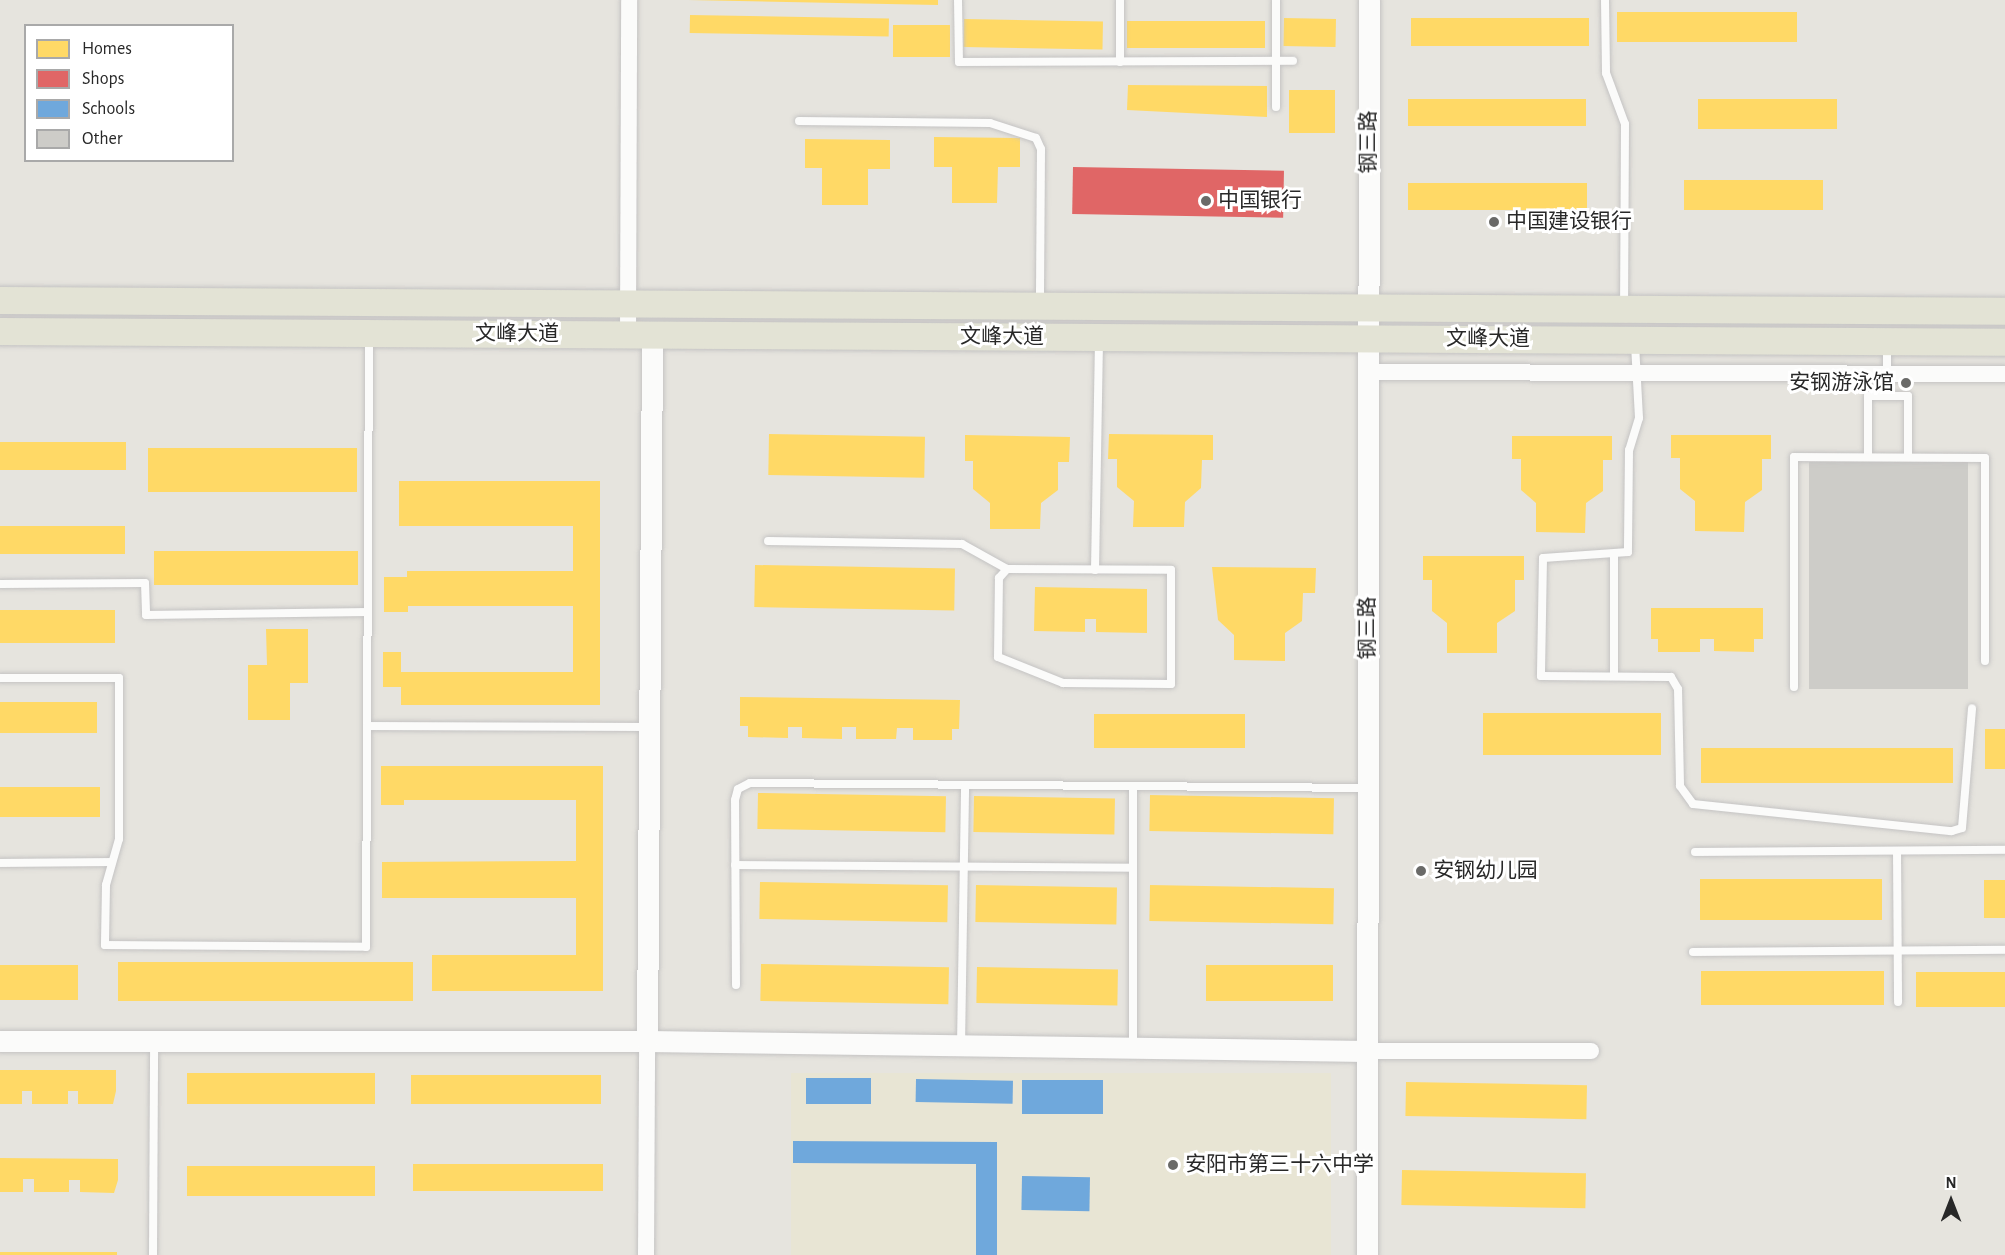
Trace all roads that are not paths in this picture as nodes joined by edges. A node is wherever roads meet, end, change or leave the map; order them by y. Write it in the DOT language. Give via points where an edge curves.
graph roads {
  1 [pos="629,0"];
  2 [pos="958,0"];
  3 [pos="1120,0"];
  4 [pos="1276,0"];
  5 [pos="1369,0"];
  6 [pos="1605,0"];
  7 [pos="1276,61"];
  8 [pos="1293,61"];
  9 [pos="1120,62"];
  10 [pos="1276,107"];
  11 [pos="799,121"];
  12 [pos="0,300"];
  13 [pos="628,303"];
  14 [pos="1040,305"];
  15 [pos="1369,307"];
  16 [pos="1624,309"];
  17 [pos="2005,311"];
  18 [pos="0,331"];
  19 [pos="369,333"];
  20 [pos="640,335"];
  21 [pos="1100,337"];
  22 [pos="1369,339"];
  23 [pos="1635,340"];
  24 [pos="1887,342"];
  25 [pos="2005,342"];
  26 [pos="1369,372"];
  27 [pos="1637,372"];
  28 [pos="1887,373"];
  29 [pos="2005,374"];
  30 [pos="1887,396"];
  31 [pos="1868,457"];
  32 [pos="1908,457"];
  33 [pos="768,541"];
  34 [pos="1614,556"];
  35 [pos="1007,569"];
  36 [pos="1095,570"];
  37 [pos="0,584"];
  38 [pos="368,612"];
  39 [pos="1985,661"];
  40 [pos="1614,676"];
  41 [pos="0,678"];
  42 [pos="1794,687"];
  43 [pos="1972,708"];
  44 [pos="367,726"];
  45 [pos="649,727"];
  46 [pos="965,785"];
  47 [pos="1133,787"];
  48 [pos="1368,788"];
  49 [pos="2005,850"];
  50 [pos="1897,851"];
  51 [pos="1695,852"];
  52 [pos="110,862"];
  53 [pos="0,863"];
  54 [pos="735,865"];
  55 [pos="964,867"];
  56 [pos="1133,868"];
  57 [pos="1898,950"];
  58 [pos="2005,950"];
  59 [pos="1693,952"];
  60 [pos="736,985"];
  61 [pos="1898,1002"];
  62 [pos="0,1041"];
  63 [pos="154,1041"];
  64 [pos="647,1041"];
  65 [pos="961,1046"];
  66 [pos="1132,1048"];
  67 [pos="1367,1051"];
  68 [pos="1591,1051"];
  69 [pos="153,1255"];
  70 [pos="646,1255"];
  71 [pos="1367,1255"];
  1 -- 13 [label="street"];
  2 -- 9 [label="lane" via="959,62"];
  3 -- 9 [label="lane"];
  4 -- 7 [label="lane"];
  5 -- 15 [label="street, 钢三路"];
  6 -- 16 [label="lane" via="1606,74 1625,124"];
  7 -- 8 [label="lane"];
  7 -- 9 [label="lane"];
  7 -- 10 [label="lane"];
  11 -- 14 [label="lane" via="990,123 1036,138 1041,149"];
  12 -- 13 [label="main road, 文峰大道"];
  13 -- 14 [label="main road, 文峰大道"];
  13 -- 20 [label="street"];
  14 -- 15 [label="main road, 文峰大道"];
  15 -- 16 [label="main road, 文峰大道"];
  15 -- 22 [label="street, 钢三路"];
  16 -- 17 [label="main road, 文峰大道"];
  18 -- 19 [label="main road, 文峰大道"];
  19 -- 20 [label="main road, 文峰大道"];
  19 -- 38 [label="lane"];
  20 -- 21 [label="main road, 文峰大道"];
  20 -- 45 [label="street"];
  21 -- 22 [label="main road, 文峰大道"];
  21 -- 36 [label="lane"];
  22 -- 23 [label="main road, 文峰大道"];
  22 -- 26 [label="street, 钢三路"];
  23 -- 24 [label="main road, 文峰大道"];
  23 -- 27 [label="lane"];
  24 -- 25 [label="main road, 文峰大道"];
  24 -- 28 [label="lane"];
  26 -- 27 [label="street"];
  26 -- 48 [label="street, 钢三路"];
  27 -- 28 [label="street"];
  27 -- 34 [label="lane" via="1628,552"];
  28 -- 29 [label="street"];
  28 -- 30 [label="lane"];
  30 -- 31 [label="lane" via="1868,396"];
  30 -- 32 [label="lane" via="1908,396"];
  31 -- 32 [label="lane"];
  31 -- 42 [label="lane" via="1794,457"];
  32 -- 39 [label="lane" via="1985,458"];
  33 -- 35 [label="lane" via="962,544"];
  34 -- 40 [label="lane"];
  34 -- 40 [label="lane" via="1543,558 1541,676"];
  35 -- 36 [label="lane"];
  35 -- 36 [label="lane" via="999,578 998,657 1063,683 1171,684 1172,570"];
  37 -- 38 [label="lane" via="145,583 146,615"];
  38 -- 44 [label="lane"];
  40 -- 43 [label="lane" via="1671,677 1676,683 1680,786 1693,804 1952,831 1962,828"];
  41 -- 52 [label="lane" via="119,678 119,839"];
  44 -- 45 [label="lane"];
  44 -- 52 [label="lane" via="366,947 105,945"];
  45 -- 64 [label="street"];
  46 -- 47 [label="lane"];
  46 -- 54 [label="lane" via="750,783 738,789 735,800"];
  46 -- 55 [label="lane"];
  47 -- 48 [label="lane"];
  47 -- 56 [label="lane"];
  48 -- 67 [label="street, 钢三路"];
  49 -- 50 [label="lane"];
  50 -- 51 [label="lane"];
  50 -- 57 [label="lane"];
  52 -- 53 [label="lane"];
  54 -- 55 [label="lane"];
  54 -- 60 [label="lane"];
  55 -- 56 [label="lane"];
  55 -- 65 [label="lane"];
  56 -- 66 [label="lane"];
  57 -- 58 [label="lane"];
  57 -- 59 [label="lane"];
  57 -- 61 [label="lane"];
  62 -- 63 [label="street"];
  63 -- 64 [label="street"];
  63 -- 69 [label="lane"];
  64 -- 65 [label="street"];
  64 -- 70 [label="street"];
  65 -- 66 [label="street"];
  66 -- 67 [label="street"];
  67 -- 68 [label="street"];
  67 -- 71 [label="street, 钢三路"];
}
